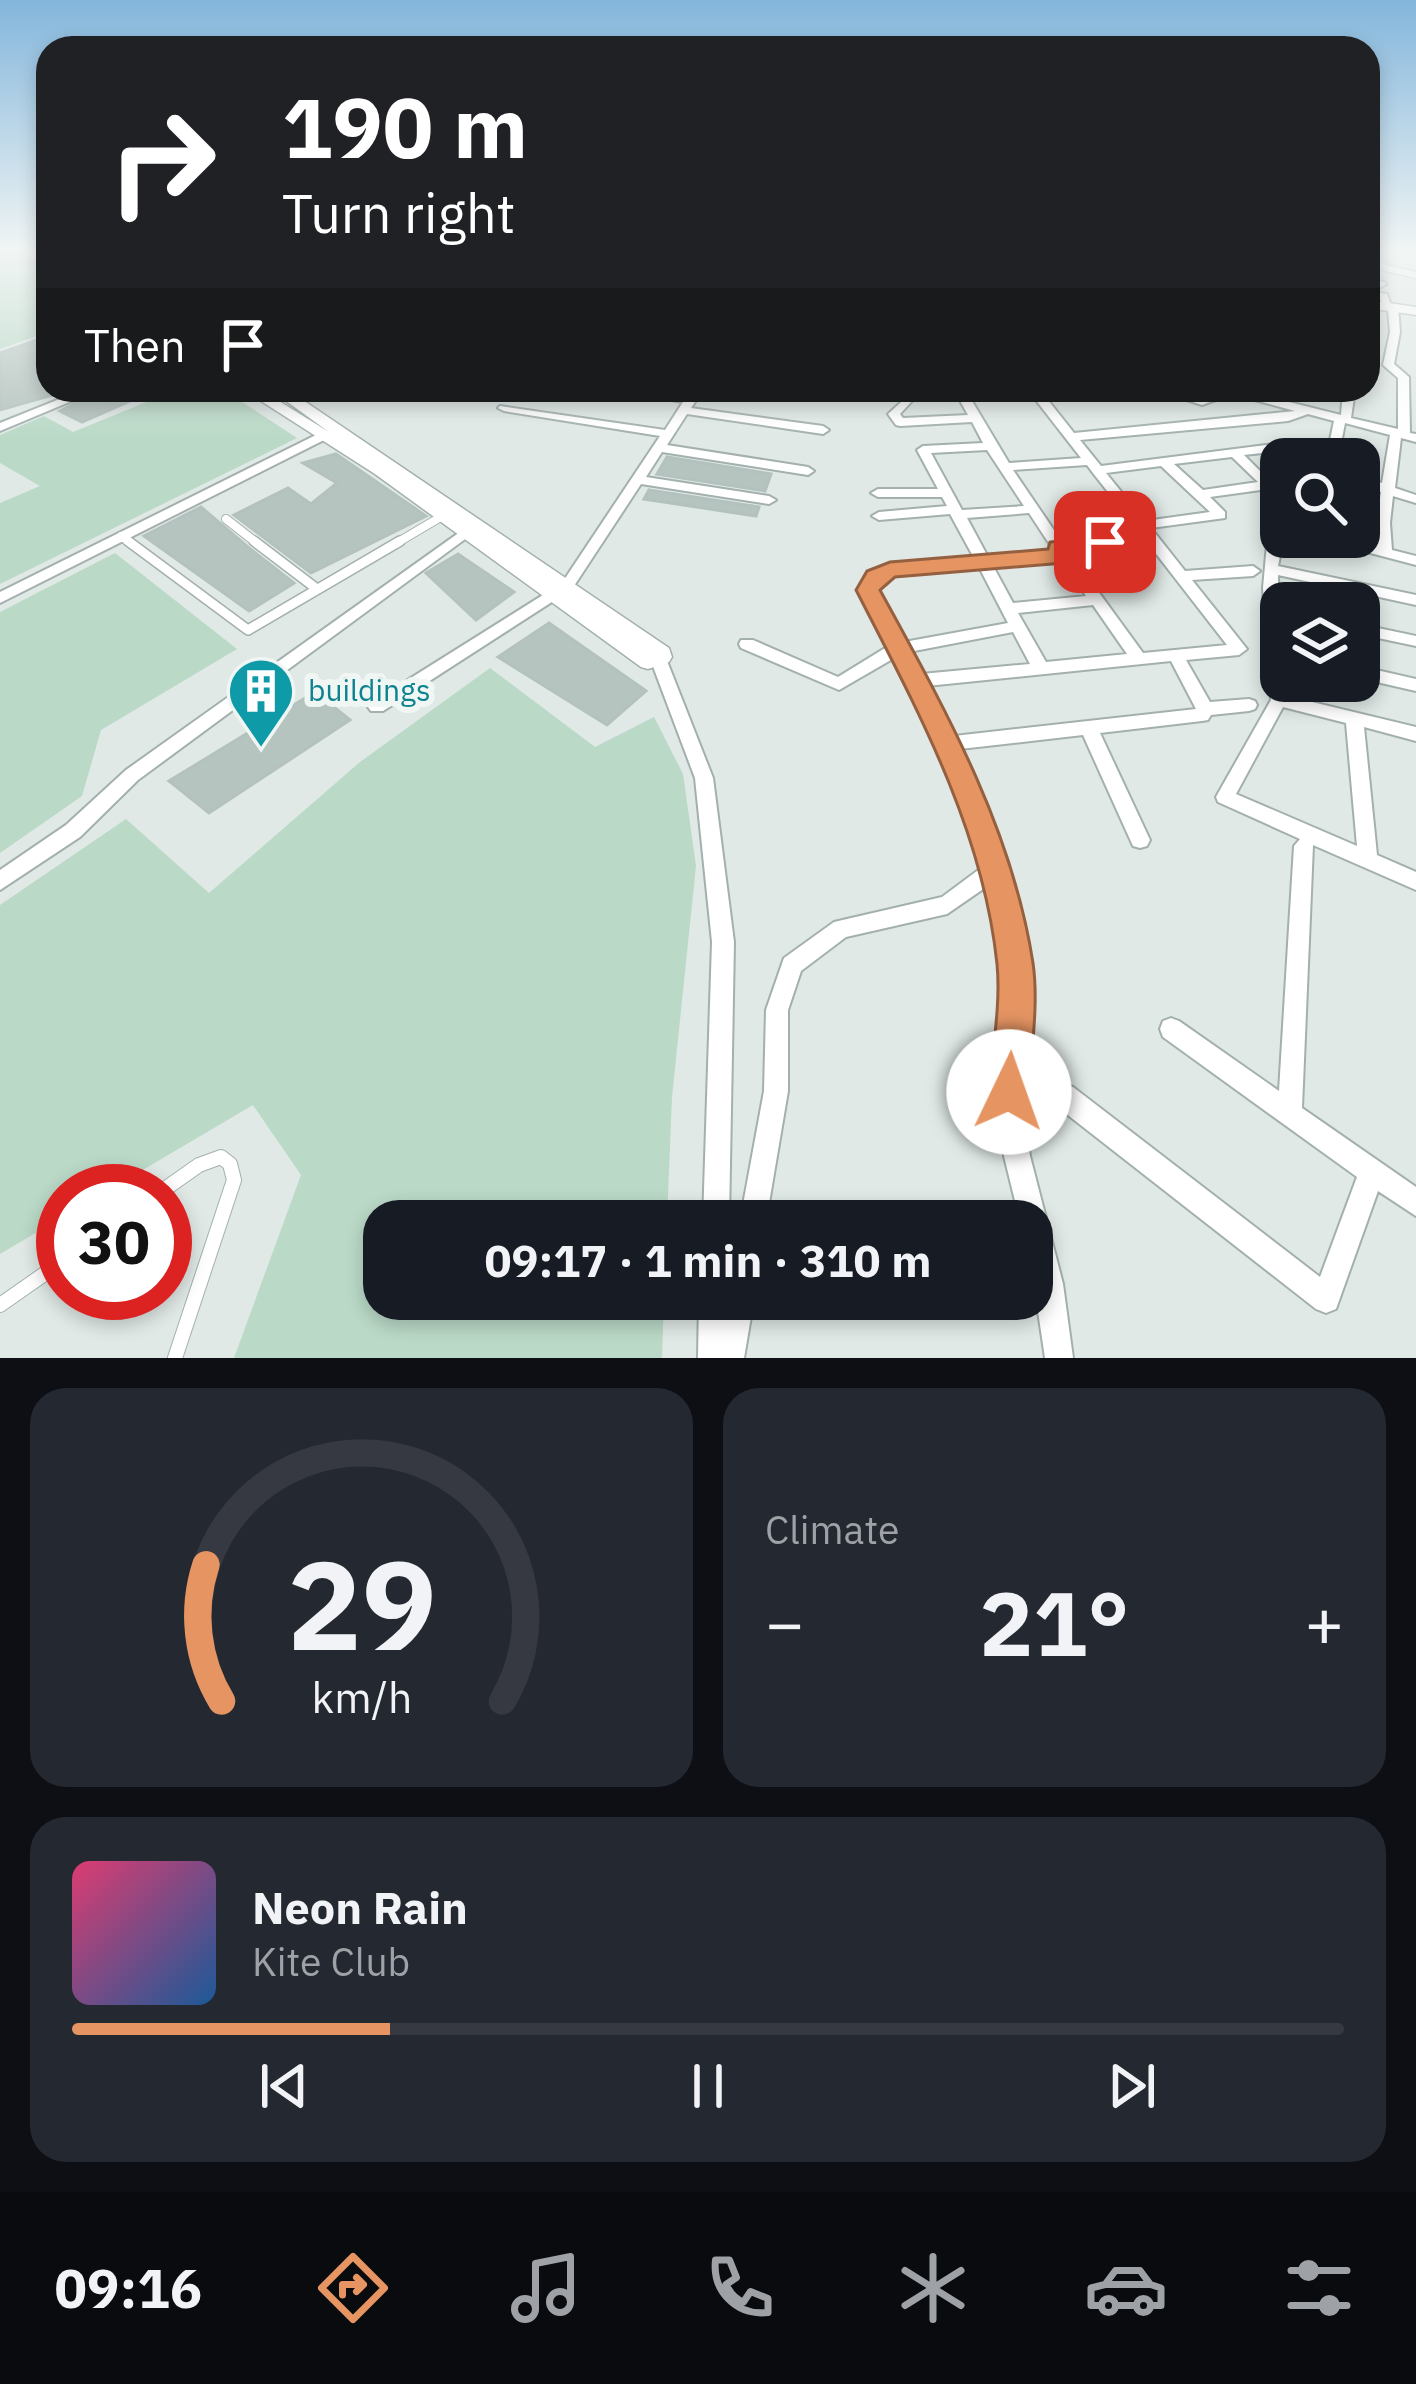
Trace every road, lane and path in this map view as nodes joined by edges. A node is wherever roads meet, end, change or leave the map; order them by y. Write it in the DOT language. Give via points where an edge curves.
graph roads {
  1 [pos="1391,312"];
  2 [pos="1396,332"];
  3 [pos="1416,335"];
  4 [pos="48,402"];
  5 [pos="59,402"];
  6 [pos="270,402"];
  7 [pos="295,402"];
  8 [pos="689,402"];
  9 [pos="699,402"];
  10 [pos="904,402"];
  11 [pos="967,402"];
  12 [pos="1043,402"];
  13 [pos="1285,402"];
  14 [pos="1347,402"];
  15 [pos="504,408"];
  16 [pos="1306,411"];
  17 [pos="1344,417"];
  18 [pos="977,418"];
  19 [pos="0,423"];
  20 [pos="823,430"];
  21 [pos="324,435"];
  22 [pos="1405,435"];
  23 [pos="1070,437"];
  24 [pos="1338,438"];
  25 [pos="665,441"];
  26 [pos="991,446"];
  27 [pos="1241,452"];
  28 [pos="1260,452"];
  29 [pos="1165,462"];
  30 [pos="1094,466"];
  31 [pos="1005,467"];
  32 [pos="808,471"];
  33 [pos="641,480"];
  34 [pos="414,487"];
  35 [pos="1380,487"];
  36 [pos="1388,489"];
  37 [pos="878,493"];
  38 [pos="944,493"];
  39 [pos="1200,494"];
  40 [pos="769,500"];
  41 [pos="1416,500"];
  42 [pos="1033,509"];
  43 [pos="954,513"];
  44 [pos="444,515"];
  45 [pos="879,516"];
  46 [pos="226,519"];
  47 [pos="1148,531"];
  48 [pos="467,532"];
  49 [pos="121,536"];
  50 [pos="1061,551"];
  51 [pos="1380,553"];
  52 [pos="1385,554"];
  53 [pos="1275,558"];
  54 [pos="1416,561"];
  55 [pos="981,562"];
  56 [pos="1273,569"];
  57 [pos="1253,571"];
  58 [pos="1185,577"];
  59 [pos="1274,582"];
  60 [pos="317,590"];
  61 [pos="562,591"];
  62 [pos="0,598"];
  63 [pos="1097,600"];
  64 [pos="1416,600"];
  65 [pos="1007,609"];
  66 [pos="1019,626"];
  67 [pos="1380,633"];
  68 [pos="1416,641"];
  69 [pos="747,644"];
  70 [pos="896,649"];
  71 [pos="1176,656"];
  72 [pos="1139,658"];
  73 [pos="659,661"];
  74 [pos="1040,667"];
  75 [pos="1380,677"];
  76 [pos="915,681"];
  77 [pos="1416,685"];
  78 [pos="1279,702"];
  79 [pos="1288,702"];
  80 [pos="1249,706"];
  81 [pos="377,707"];
  82 [pos="1205,709"];
  83 [pos="1354,719"];
  84 [pos="1089,728"];
  85 [pos="1416,734"];
  86 [pos="949,743"];
  87 [pos="1140,840"];
  88 [pos="1304,846"];
  89 [pos="1368,860"];
  90 [pos="996,868"];
  91 [pos="1416,880"];
  92 [pos="0,881"];
  93 [pos="1171,1029"];
  94 [pos="1064,1096"];
  95 [pos="1290,1114"];
  96 [pos="192,1170"];
  97 [pos="1372,1172"];
  98 [pos="717,1200"];
  99 [pos="757,1200"];
  100 [pos="1416,1203"];
  101 [pos="36,1280"];
  102 [pos="0,1305"];
  103 [pos="192,1307"];
  104 [pos="188,1320"];
  105 [pos="713,1320"];
  106 [pos="736,1320"];
  107 [pos="175,1358"];
  108 [pos="712,1358"];
  109 [pos="730,1358"];
  110 [pos="1059,1358"];
  1 -- 2 [label="street"];
  2 -- 3 [label="street"];
  2 -- 22 [label="street" via="1388,365 1404,377"];
  4 -- 19 [label="street"];
  5 -- 19 [label="street"];
  6 -- 21 [label="street"];
  7 -- 34 [label="street"];
  8 -- 25 [label="street"];
  9 -- 20 [label="street"];
  10 -- 18 [label="street" via="894,414 900,422"];
  11 -- 18 [label="street"];
  12 -- 23 [label="street"];
  13 -- 16 [label="street"];
  14 -- 17 [label="street"];
  15 -- 25 [label="street"];
  16 -- 17 [label="street"];
  16 -- 23 [label="street"];
  17 -- 22 [label="street"];
  17 -- 24 [label="street"];
  18 -- 26 [label="street"];
  21 -- 34 [label="street"];
  21 -- 49 [label="street"];
  22 -- 36 [label="street"];
  23 -- 30 [label="street"];
  25 -- 32 [label="street"];
  25 -- 33 [label="street"];
  26 -- 31 [label="street"];
  26 -- 38 [label="street" via="922,450"];
  27 -- 28 [label="street"];
  27 -- 29 [label="street"];
  27 -- 39 [label="street" via="1268,485"];
  29 -- 30 [label="street"];
  29 -- 39 [label="street"];
  30 -- 31 [label="street"];
  30 -- 47 [label="street"];
  31 -- 42 [label="street"];
  33 -- 40 [label="street"];
  33 -- 61 [label="street"];
  34 -- 44 [label="street"];
  34 -- 61 [label="street"];
  35 -- 36 [label="street"];
  36 -- 41 [label="street"];
  36 -- 52 [label="street"];
  37 -- 38 [label="street"];
  38 -- 43 [label="street"];
  39 -- 47 [label="street" via="1220,515"];
  42 -- 43 [label="street"];
  42 -- 50 [label="street"];
  43 -- 45 [label="street"];
  43 -- 55 [label="street"];
  44 -- 48 [label="street"];
  44 -- 60 [label="lane"];
  46 -- 60 [label="lane"];
  47 -- 50 [label="street"];
  47 -- 58 [label="street"];
  48 -- 61 [label="street"];
  48 -- 92 [label="street"];
  49 -- 60 [label="lane" via="248,630"];
  49 -- 62 [label="street"];
  50 -- 55 [label="street"];
  50 -- 63 [label="street"];
  51 -- 52 [label="street"];
  52 -- 54 [label="street"];
  53 -- 56 [label="street"];
  55 -- 65 [label="street"];
  55 -- 70 [label="street" via="875,577 871,602"];
  56 -- 59 [label="street"];
  56 -- 64 [label="street"];
  57 -- 58 [label="street"];
  58 -- 71 [label="street" via="1239,649"];
  61 -- 73 [label="street" via="648,662"];
  61 -- 81 [label="street"];
  63 -- 65 [label="street"];
  63 -- 72 [label="street"];
  65 -- 66 [label="street"];
  66 -- 70 [label="street"];
  66 -- 74 [label="street"];
  67 -- 68 [label="street"];
  69 -- 70 [label="street" via="834,684"];
  70 -- 76 [label="street"];
  71 -- 72 [label="street"];
  71 -- 82 [label="street"];
  72 -- 74 [label="street"];
  73 -- 98 [label="street" via="704,778 724,942"];
  74 -- 76 [label="street"];
  75 -- 77 [label="street"];
  76 -- 86 [label="street"];
  78 -- 89 [label="street" via="1226,797"];
  79 -- 83 [label="street"];
  80 -- 82 [label="street"];
  82 -- 84 [label="street"];
  83 -- 85 [label="street"];
  83 -- 89 [label="street"];
  84 -- 86 [label="street"];
  84 -- 87 [label="street"];
  86 -- 90 [label="street"];
  88 -- 95 [label="street"];
  89 -- 91 [label="street"];
  90 -- 99 [label="street" via="947,905 841,929 792,964 777,1010 776,1091"];
  90 -- 110 [label="street" via="1016,968 1009,1092 1017,1156"];
  93 -- 95 [label="street"];
  94 -- 97 [label="street" via="1326,1299"];
  95 -- 97 [label="street"];
  96 -- 103 [label="lane" via="221,1157 234,1180"];
  97 -- 100 [label="street"];
  101 -- 102 [label="lane"];
  104 -- 107 [label="lane"];
  105 -- 108 [label="street"];
  106 -- 109 [label="street"];
}
